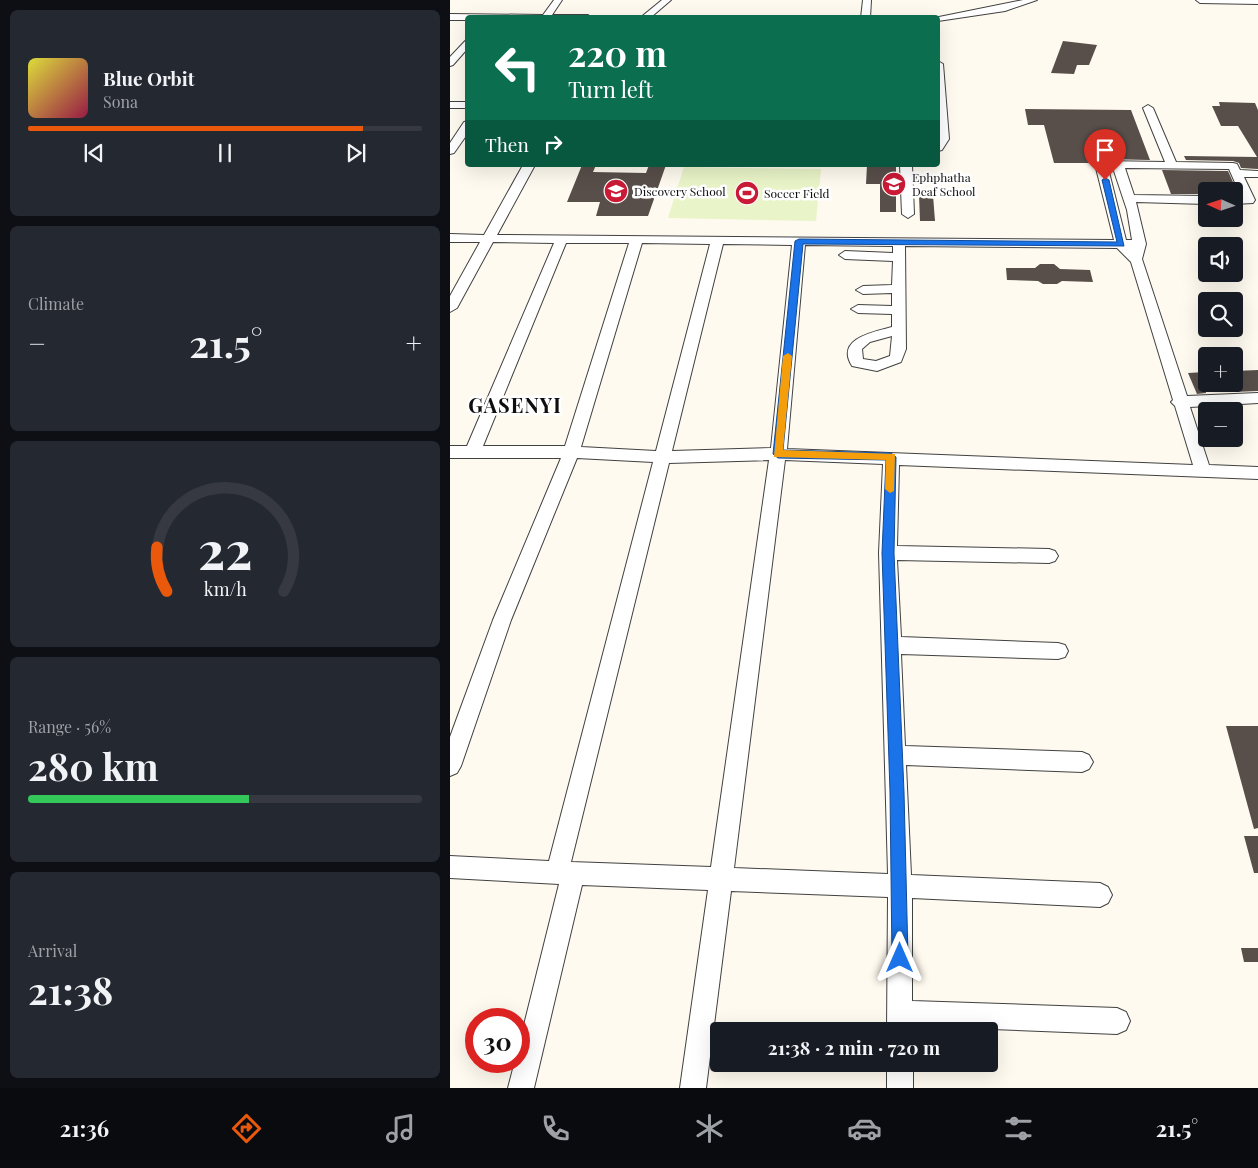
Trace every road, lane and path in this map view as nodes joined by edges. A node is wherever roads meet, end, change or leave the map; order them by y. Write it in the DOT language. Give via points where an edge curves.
graph roads {
  1 [pos="558,0"];
  2 [pos="667,0"];
  3 [pos="868,0"];
  4 [pos="1033,0"];
  5 [pos="1200,0"];
  6 [pos="1258,0"];
  7 [pos="547,15"];
  8 [pos="648,15"];
  9 [pos="866,15"];
  10 [pos="450,17"];
  11 [pos="465,17"];
  12 [pos="940,18"];
  13 [pos="465,45"];
  14 [pos="450,63"];
  15 [pos="940,90"];
  16 [pos="450,105"];
  17 [pos="465,105"];
  18 [pos="1148,108"];
  19 [pos="465,128"];
  20 [pos="940,145"];
  21 [pos="450,151"];
  22 [pos="1118,164"];
  23 [pos="1172,165"];
  24 [pos="528,167"];
  25 [pos="906,167"];
  26 [pos="1236,173"];
  27 [pos="1258,174"];
  28 [pos="1129,198"];
  29 [pos="1198,200"];
  30 [pos="1254,200"];
  31 [pos="908,214"];
  32 [pos="450,238"];
  33 [pos="488,238"];
  34 [pos="561,240"];
  35 [pos="636,240"];
  36 [pos="716,241"];
  37 [pos="799,241"];
  38 [pos="899,242"];
  39 [pos="1121,244"];
  40 [pos="1140,244"];
  41 [pos="845,256"];
  42 [pos="899,257"];
  43 [pos="1137,261"];
  44 [pos="899,289"];
  45 [pos="863,290"];
  46 [pos="450,308"];
  47 [pos="858,309"];
  48 [pos="899,310"];
  49 [pos="899,329"];
  50 [pos="1258,398"];
  51 [pos="1180,402"];
  52 [pos="450,452"];
  53 [pos="473,452"];
  54 [pos="571,452"];
  55 [pos="778,454"];
  56 [pos="664,457"];
  57 [pos="891,457"];
  58 [pos="1203,472"];
  59 [pos="1258,473"];
  60 [pos="888,553"];
  61 [pos="1049,556"];
  62 [pos="891,645"];
  63 [pos="1058,651"];
  64 [pos="896,756"];
  65 [pos="1082,762"];
  66 [pos="450,766"];
  67 [pos="450,867"];
  68 [pos="565,873"];
  69 [pos="720,881"];
  70 [pos="900,885"];
  71 [pos="1100,895"];
  72 [pos="900,1022"];
  73 [pos="998,1022"];
  74 [pos="1117,1022"];
  75 [pos="900,1072"];
  76 [pos="520,1088"];
  77 [pos="693,1088"];
  78 [pos="900,1088"];
  1 -- 7 [label="street"];
  2 -- 8 [label="street"];
  3 -- 9 [label="street"];
  4 -- 12 [label="street" via="1005,8"];
  5 -- 6 [label="street"];
  10 -- 11 [label="street"];
  13 -- 14 [label="street"];
  15 -- 20 [label="street" via="944,139"];
  16 -- 17 [label="street"];
  18 -- 23 [label="street"];
  19 -- 21 [label="street"];
  22 -- 23 [label="street"];
  22 -- 28 [label="street"];
  22 -- 39 [label="street" via="1101,164"];
  23 -- 26 [label="street" via="1233,166"];
  24 -- 33 [label="street"];
  25 -- 31 [label="street"];
  26 -- 27 [label="street"];
  26 -- 30 [label="street"];
  28 -- 29 [label="street"];
  28 -- 40 [label="street"];
  32 -- 33 [label="street"];
  33 -- 34 [label="street"];
  33 -- 46 [label="street"];
  34 -- 35 [label="street"];
  34 -- 53 [label="street"];
  35 -- 36 [label="street"];
  35 -- 54 [label="street"];
  36 -- 37 [label="street"];
  36 -- 56 [label="street"];
  37 -- 38 [label="street"];
  37 -- 55 [label="street"];
  38 -- 39 [label="street"];
  38 -- 42 [label="street"];
  39 -- 40 [label="street"];
  39 -- 43 [label="street"];
  40 -- 43 [label="street"];
  41 -- 42 [label="street"];
  42 -- 44 [label="street"];
  43 -- 51 [label="street"];
  44 -- 45 [label="street"];
  44 -- 48 [label="street"];
  47 -- 48 [label="street"];
  48 -- 49 [label="street"];
  50 -- 51 [label="street"];
  51 -- 58 [label="street"];
  52 -- 53 [label="street"];
  53 -- 54 [label="street"];
  54 -- 56 [label="street"];
  54 -- 66 [label="street" via="502,620"];
  55 -- 56 [label="street"];
  55 -- 57 [label="street"];
  55 -- 69 [label="street"];
  56 -- 68 [label="street"];
  57 -- 58 [label="street"];
  57 -- 60 [label="street"];
  58 -- 59 [label="street"];
  60 -- 61 [label="street"];
  60 -- 62 [label="street"];
  62 -- 63 [label="street"];
  62 -- 64 [label="street"];
  64 -- 65 [label="street"];
  64 -- 70 [label="street"];
  67 -- 68 [label="street"];
  68 -- 69 [label="street"];
  68 -- 76 [label="street"];
  69 -- 70 [label="street"];
  69 -- 77 [label="street"];
  70 -- 71 [label="street"];
  70 -- 72 [label="street"];
  73 -- 74 [label="street"];
  75 -- 78 [label="street"];
}
